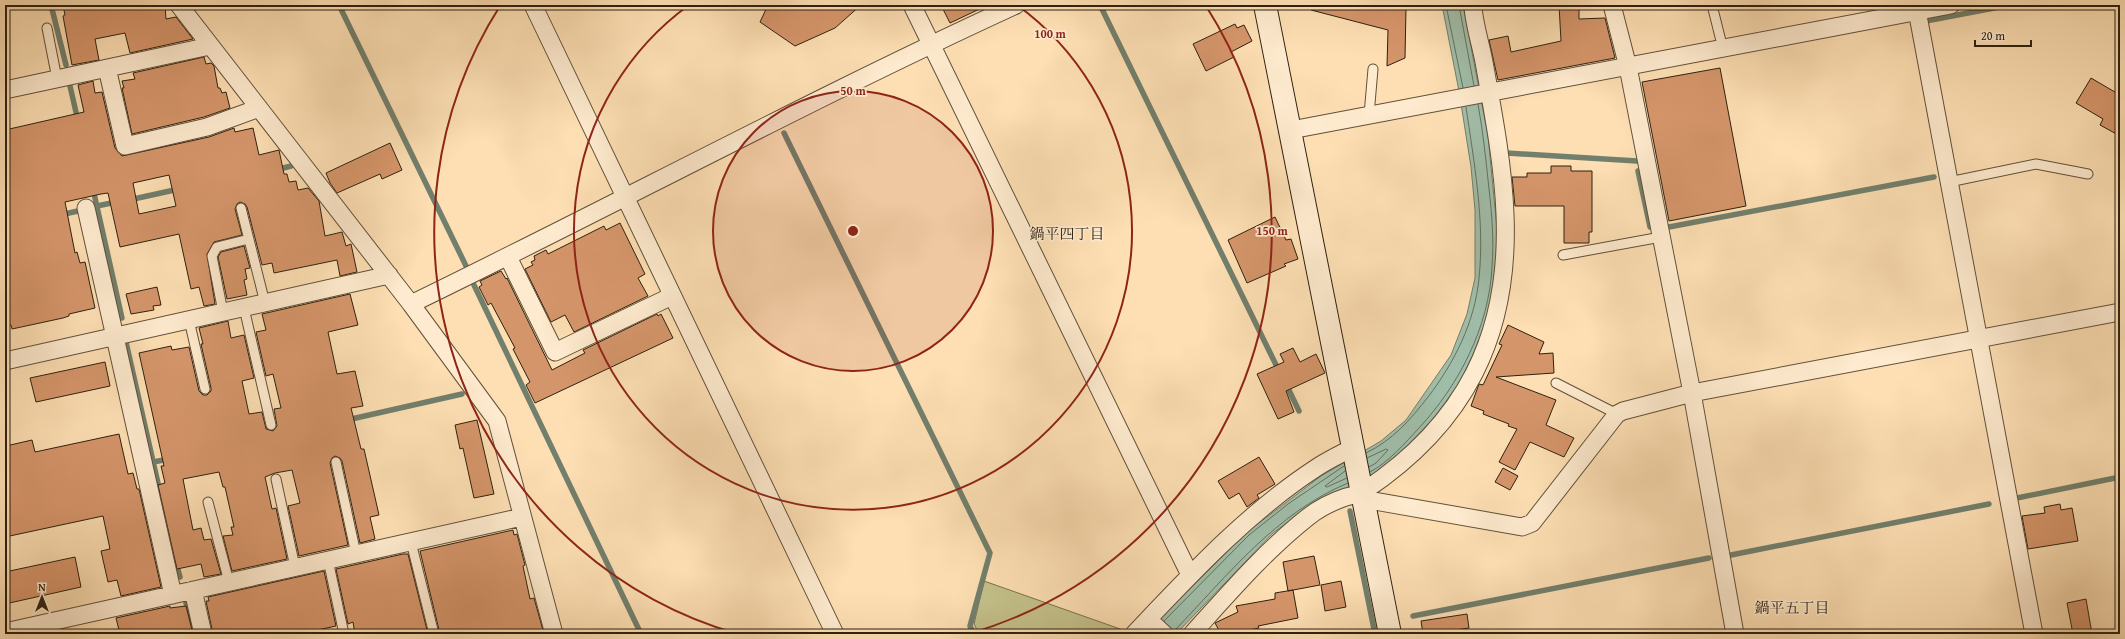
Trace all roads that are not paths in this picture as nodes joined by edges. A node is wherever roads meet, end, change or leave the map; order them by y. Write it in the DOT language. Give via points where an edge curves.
graph roads {
  1 [pos="179,5"];
  2 [pos="533,5"];
  3 [pos="912,5"];
  4 [pos="1016,5"];
  5 [pos="1265,5"];
  6 [pos="1472,5"];
  7 [pos="1612,5"];
  8 [pos="1712,5"];
  9 [pos="1951,5"];
  10 [pos="1916,8"];
  11 [pos="46,28"];
  12 [pos="931,44"];
  13 [pos="210,46"];
  14 [pos="1723,49"];
  15 [pos="1628,67"];
  16 [pos="107,68"];
  17 [pos="1373,69"];
  18 [pos="58,79"];
  19 [pos="5,90"];
  20 [pos="1489,92"];
  21 [pos="259,108"];
  22 [pos="1369,115"];
  23 [pos="1291,130"];
  24 [pos="2088,174"];
  25 [pos="1949,182"];
  26 [pos="625,198"];
  27 [pos="86,208"];
  28 [pos="241,208"];
  29 [pos="1662,237"];
  30 [pos="249,239"];
  31 [pos="1563,255"];
  32 [pos="508,257"];
  33 [pos="389,275"];
  34 [pos="672,296"];
  35 [pos="265,303"];
  36 [pos="410,304"];
  37 [pos="244,308"];
  38 [pos="223,312"];
  39 [pos="2120,312"];
  40 [pos="189,320"];
  41 [pos="115,337"];
  42 [pos="1978,339"];
  43 [pos="5,361"];
  44 [pos="1556,383"];
  45 [pos="205,389"];
  46 [pos="1692,393"];
  47 [pos="1617,414"];
  48 [pos="271,425"];
  49 [pos="1354,450"];
  50 [pos="336,462"];
  51 [pos="276,479"];
  52 [pos="1362,491"];
  53 [pos="208,502"];
  54 [pos="522,517"];
  55 [pos="410,542"];
  56 [pos="356,554"];
  57 [pos="328,560"];
  58 [pos="295,567"];
  59 [pos="1190,576"];
  60 [pos="229,582"];
  61 [pos="193,590"];
  62 [pos="173,595"];
  63 [pos="1154,625"];
  64 [pos="5,632"];
  65 [pos="202,634"];
  66 [pos="344,634"];
  67 [pos="434,634"];
  68 [pos="554,634"];
  69 [pos="835,634"];
  70 [pos="1134,634"];
  71 [pos="1192,634"];
  72 [pos="1390,634"];
  73 [pos="1735,634"];
  74 [pos="2034,634"];
  1 -- 13 [label="street"];
  2 -- 26 [label="street"];
  3 -- 12 [label="street"];
  4 -- 12 [label="street"];
  5 -- 23 [label="street"];
  6 -- 20 [label="street"];
  7 -- 15 [label="street"];
  8 -- 14 [label="lane"];
  9 -- 10 [label="street"];
  10 -- 14 [label="street"];
  10 -- 25 [label="street"];
  11 -- 18 [label="lane"];
  12 -- 26 [label="street"];
  12 -- 59 [label="street"];
  13 -- 16 [label="street"];
  13 -- 21 [label="street"];
  14 -- 15 [label="street"];
  15 -- 20 [label="street"];
  15 -- 29 [label="street"];
  16 -- 18 [label="street"];
  16 -- 21 [label="street" via="125,146 207,127"];
  17 -- 22 [label="lane"];
  18 -- 19 [label="street"];
  20 -- 22 [label="street"];
  20 -- 52 [label="street" via="1500,152 1505,214 1505,260 1501,294 1492,331 1477,368 1459,401 1437,430 1409,458"];
  21 -- 33 [label="street"];
  22 -- 23 [label="street"];
  23 -- 49 [label="street"];
  24 -- 25 [label="lane" via="2036,164"];
  25 -- 42 [label="street"];
  26 -- 32 [label="street"];
  26 -- 34 [label="street"];
  27 -- 41 [label="street"];
  28 -- 30 [label="lane"];
  29 -- 31 [label="lane"];
  29 -- 46 [label="street"];
  30 -- 35 [label="lane"];
  30 -- 38 [label="lane" via="217,247 212,256"];
  32 -- 34 [label="street" via="555,352"];
  32 -- 36 [label="street"];
  33 -- 35 [label="street"];
  33 -- 36 [label="street"];
  34 -- 69 [label="street"];
  35 -- 37 [label="street"];
  36 -- 54 [label="street" via="497,421"];
  37 -- 38 [label="street"];
  37 -- 48 [label="lane"];
  38 -- 40 [label="street"];
  39 -- 42 [label="street"];
  40 -- 41 [label="street"];
  40 -- 45 [label="lane"];
  41 -- 43 [label="street"];
  41 -- 62 [label="street"];
  42 -- 46 [label="street"];
  42 -- 74 [label="street"];
  44 -- 47 [label="lane"];
  46 -- 47 [label="street"];
  46 -- 73 [label="street"];
  47 -- 52 [label="street" via="1532,523 1522,527"];
  49 -- 52 [label="street"];
  49 -- 59 [label="street" via="1316,468 1250,518"];
  50 -- 56 [label="lane"];
  51 -- 58 [label="lane"];
  52 -- 71 [label="street" via="1310,515 1268,551"];
  52 -- 72 [label="street"];
  53 -- 60 [label="lane"];
  54 -- 55 [label="street"];
  54 -- 68 [label="street"];
  55 -- 56 [label="street"];
  55 -- 67 [label="lane"];
  56 -- 57 [label="street"];
  57 -- 58 [label="street"];
  57 -- 66 [label="lane"];
  58 -- 60 [label="street"];
  59 -- 63 [label="street"];
  60 -- 61 [label="street"];
  61 -- 62 [label="street"];
  61 -- 65 [label="street"];
  62 -- 64 [label="street"];
  63 -- 70 [label="street"];
}
